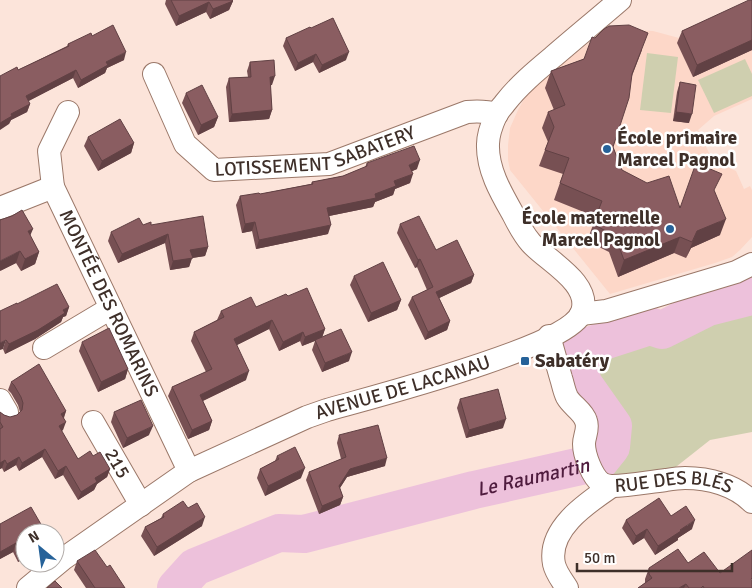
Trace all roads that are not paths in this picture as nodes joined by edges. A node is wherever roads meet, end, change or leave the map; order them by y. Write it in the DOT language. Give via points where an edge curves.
graph roads {
  1 [pos="620,0"];
  2 [pos="154,74"];
  3 [pos="68,112"];
  4 [pos="496,114"];
  5 [pos="53,187"];
  6 [pos="0,208"];
  7 [pos="752,264"];
  8 [pos="111,308"];
  9 [pos="581,314"];
  10 [pos="550,336"];
  11 [pos="44,348"];
  12 [pos="92,422"];
  13 [pos="189,472"];
  14 [pos="598,473"];
  15 [pos="752,502"];
  16 [pos="141,505"];
  17 [pos="28,588"];
  18 [pos="567,588"];
  1 -- 4 [label="street" via="526,79"];
  2 -- 4 [label="street, LOTISSEMENT SABATERY" via="186,144 214,170 329,164 467,112 478,110"];
  3 -- 5 [label="street" via="49,150"];
  4 -- 9 [label="street" via="488,146 493,172 529,241 570,276 581,292"];
  5 -- 6 [label="street, MONTÉE DES ROMARINS"];
  5 -- 8 [label="street, MONTÉE DES ROMARINS"];
  7 -- 9 [label="street" via="736,272 606,311"];
  8 -- 11 [label="street"];
  8 -- 13 [label="street, MONTÉE DES ROMARINS"];
  9 -- 10 [label="street, AVENUE DE LACANAU" via="563,330"];
  10 -- 13 [label="street, AVENUE DE LACANAU" via="464,370 308,417"];
  10 -- 14 [label="street" via="568,399 587,423 584,443"];
  12 -- 16 [label="street, 215"];
  13 -- 16 [label="street, AVENUE DE LACANAU"];
  14 -- 15 [label="street, RUE DES BLÉS" via="701,479 734,489"];
  14 -- 18 [label="street" via="581,509 556,539 554,563"];
  16 -- 17 [label="street, AVENUE DE LACANAU" via="63,559"];
}
